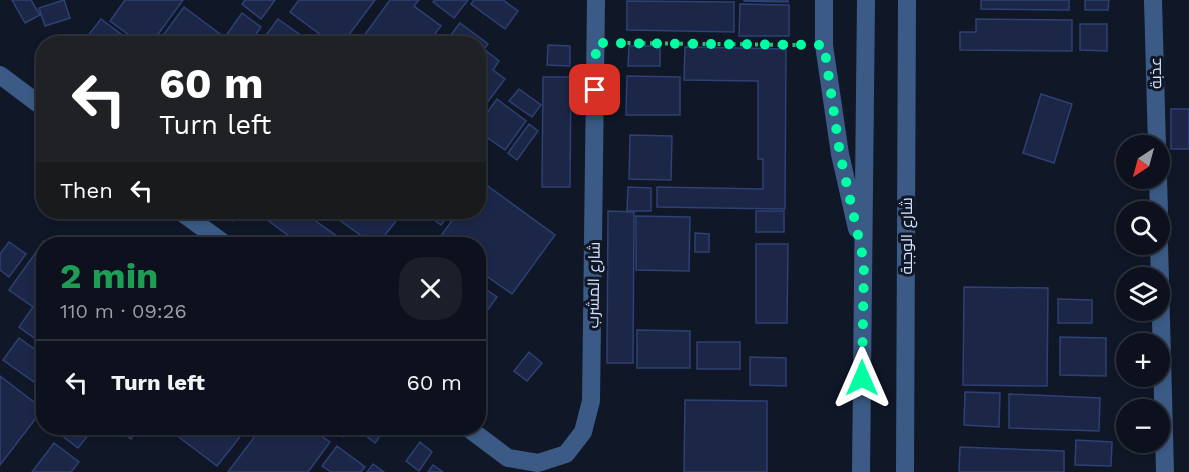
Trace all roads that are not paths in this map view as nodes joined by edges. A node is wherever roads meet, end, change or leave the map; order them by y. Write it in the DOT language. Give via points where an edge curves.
graph roads {
  1 [pos="595,0"];
  2 [pos="824,0"];
  3 [pos="866,0"];
  4 [pos="907,0"];
  5 [pos="1153,0"];
  6 [pos="0,75"];
  7 [pos="36,102"];
  8 [pos="1157,135"];
  9 [pos="191,219"];
  10 [pos="215,237"];
  11 [pos="1159,255"];
  12 [pos="864,262"];
  13 [pos="477,435"];
  14 [pos="861,472"];
  15 [pos="905,472"];
  16 [pos="1165,472"];
  1 -- 13 [label="street, شارع المشرب" via="591,401 583,432 566,454 538,463 508,458"];
  2 -- 12 [label="street" via="824,45 840,154"];
  3 -- 12 [label="street"];
  4 -- 15 [label="street, شارع الوجبة"];
  5 -- 8 [label="street, عذبة"];
  6 -- 7 [label="street"];
  9 -- 10 [label="street"];
  11 -- 16 [label="street"];
  12 -- 14 [label="street"];
}
